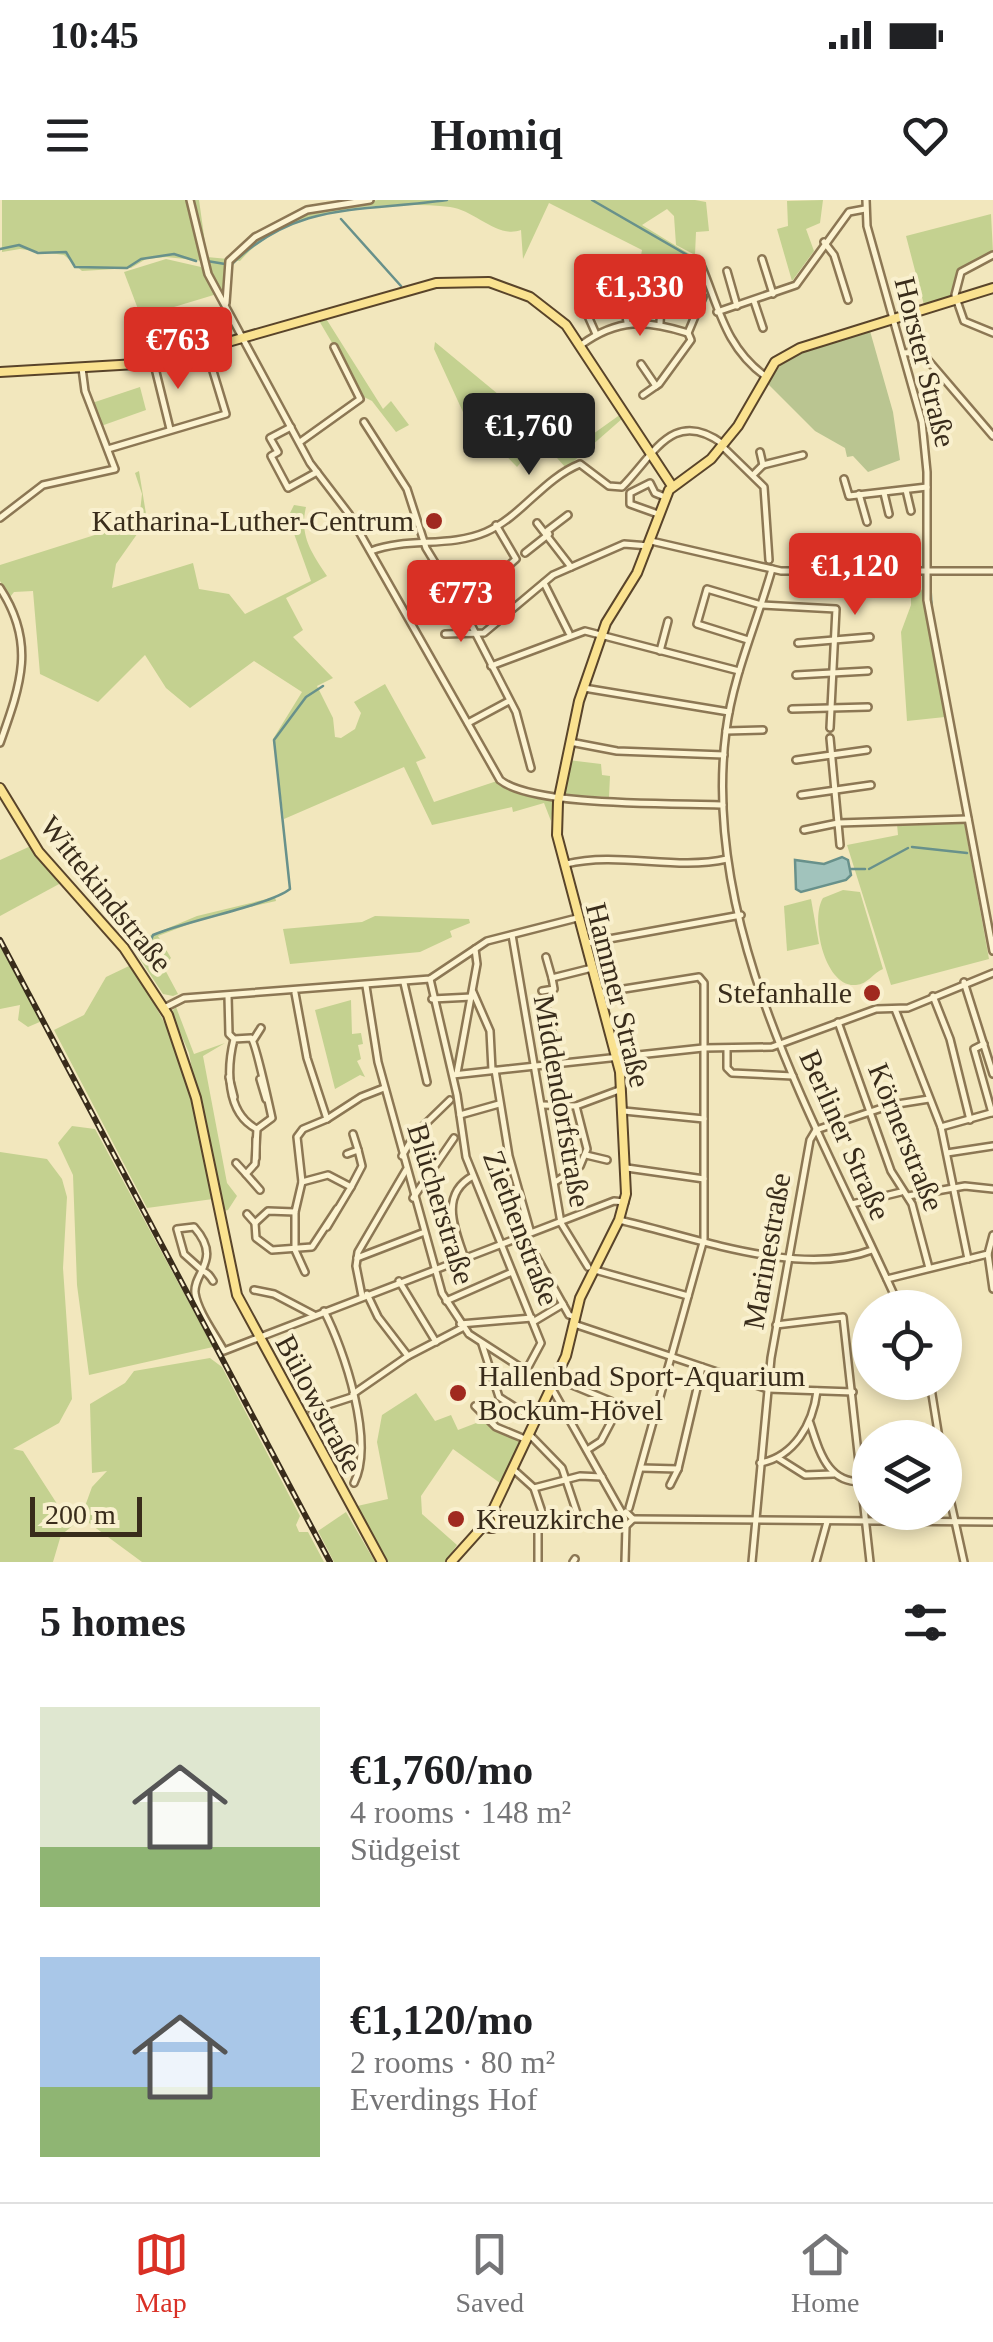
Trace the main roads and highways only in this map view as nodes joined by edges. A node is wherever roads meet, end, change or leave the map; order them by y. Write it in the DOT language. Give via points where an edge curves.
graph roads {
  1 [pos="993,288"];
  2 [pos="0,372"];
  3 [pos="672,486"];
  4 [pos="0,788"];
  5 [pos="226,1263"];
  6 [pos="382,1562"];
  7 [pos="451,1562"];
  1 -- 3 [label="main road" via="787,352 722,445"];
  2 -- 3 [label="main road" via="154,362 436,283 470,280 530,297 560,319"];
  3 -- 7 [label="main road, Hammer Straße" via="633,583 601,635 570,742 556,826 616,1056 625,1202 591,1268 553,1382 496,1516 485,1515 485,1524"];
  4 -- 5 [label="main road, Wittekindstraße" via="39,852 124,948 164,1008 196,1098"];
  5 -- 6 [label="main road, Bülowstraße" via="236,1295"];
}
